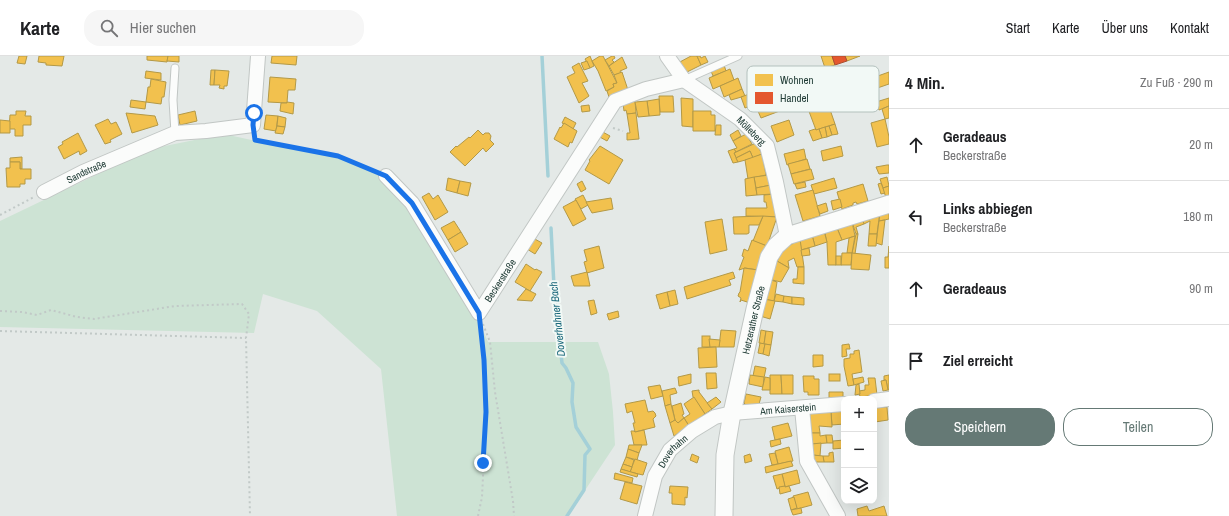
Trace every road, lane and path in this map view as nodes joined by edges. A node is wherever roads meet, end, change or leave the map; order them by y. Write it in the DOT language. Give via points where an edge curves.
graph roads {
  1 [pos="258,56"];
  2 [pos="667,56"];
  3 [pos="738,56"];
  4 [pos="175,68"];
  5 [pos="684,80"];
  6 [pos="253,125"];
  7 [pos="175,133"];
  8 [pos="386,176"];
  9 [pos="44,192"];
  10 [pos="889,204"];
  11 [pos="0,215"];
  12 [pos="787,236"];
  13 [pos="0,311"];
  14 [pos="479,313"];
  15 [pos="0,331"];
  16 [pos="246,338"];
  17 [pos="889,399"];
  18 [pos="877,401"];
  19 [pos="841,404"];
  20 [pos="802,408"];
  21 [pos="732,413"];
  22 [pos="250,516"];
  23 [pos="478,516"];
  24 [pos="514,516"];
  25 [pos="645,516"];
  26 [pos="724,516"];
  27 [pos="838,516"];
  1 -- 6 [label="street"];
  2 -- 5 [label="street, Mölleberg"];
  3 -- 5 [label="lane"];
  4 -- 7 [label="lane"];
  5 -- 12 [label="street, Mölleberg" via="740,119 767,146"];
  5 -- 14 [label="street, Beckerstraße" via="646,88 615,101"];
  6 -- 7 [label="street, Sandstraße"];
  6 -- 8 [label="path" via="255,140 338,156"];
  7 -- 9 [label="street, Sandstraße" via="83,172"];
  8 -- 14 [label="street, Beckerstraße" via="412,203"];
  9 -- 11 [label="path"];
  10 -- 12 [label="street, Hetzerather Straße"];
  12 -- 21 [label="street, Hetzerather Straße" via="769,256"];
  13 -- 16 [label="path" via="37,315 51,310 94,319 175,306 242,304 250,314"];
  14 -- 23 [label="path" via="486,412 482,497"];
  14 -- 24 [label="path" via="490,342"];
  15 -- 16 [label="path"];
  16 -- 22 [label="path"];
  17 -- 18 [label="street"];
  19 -- 20 [label="street, Am Kaiserstein"];
  20 -- 21 [label="street, Am Kaiserstein"];
  20 -- 27 [label="street" via="807,461"];
  21 -- 25 [label="street, Doverhahn" via="716,417 692,431 670,450 655,476"];
  21 -- 26 [label="street, Hetzerather Straße" via="725,455"];
}
